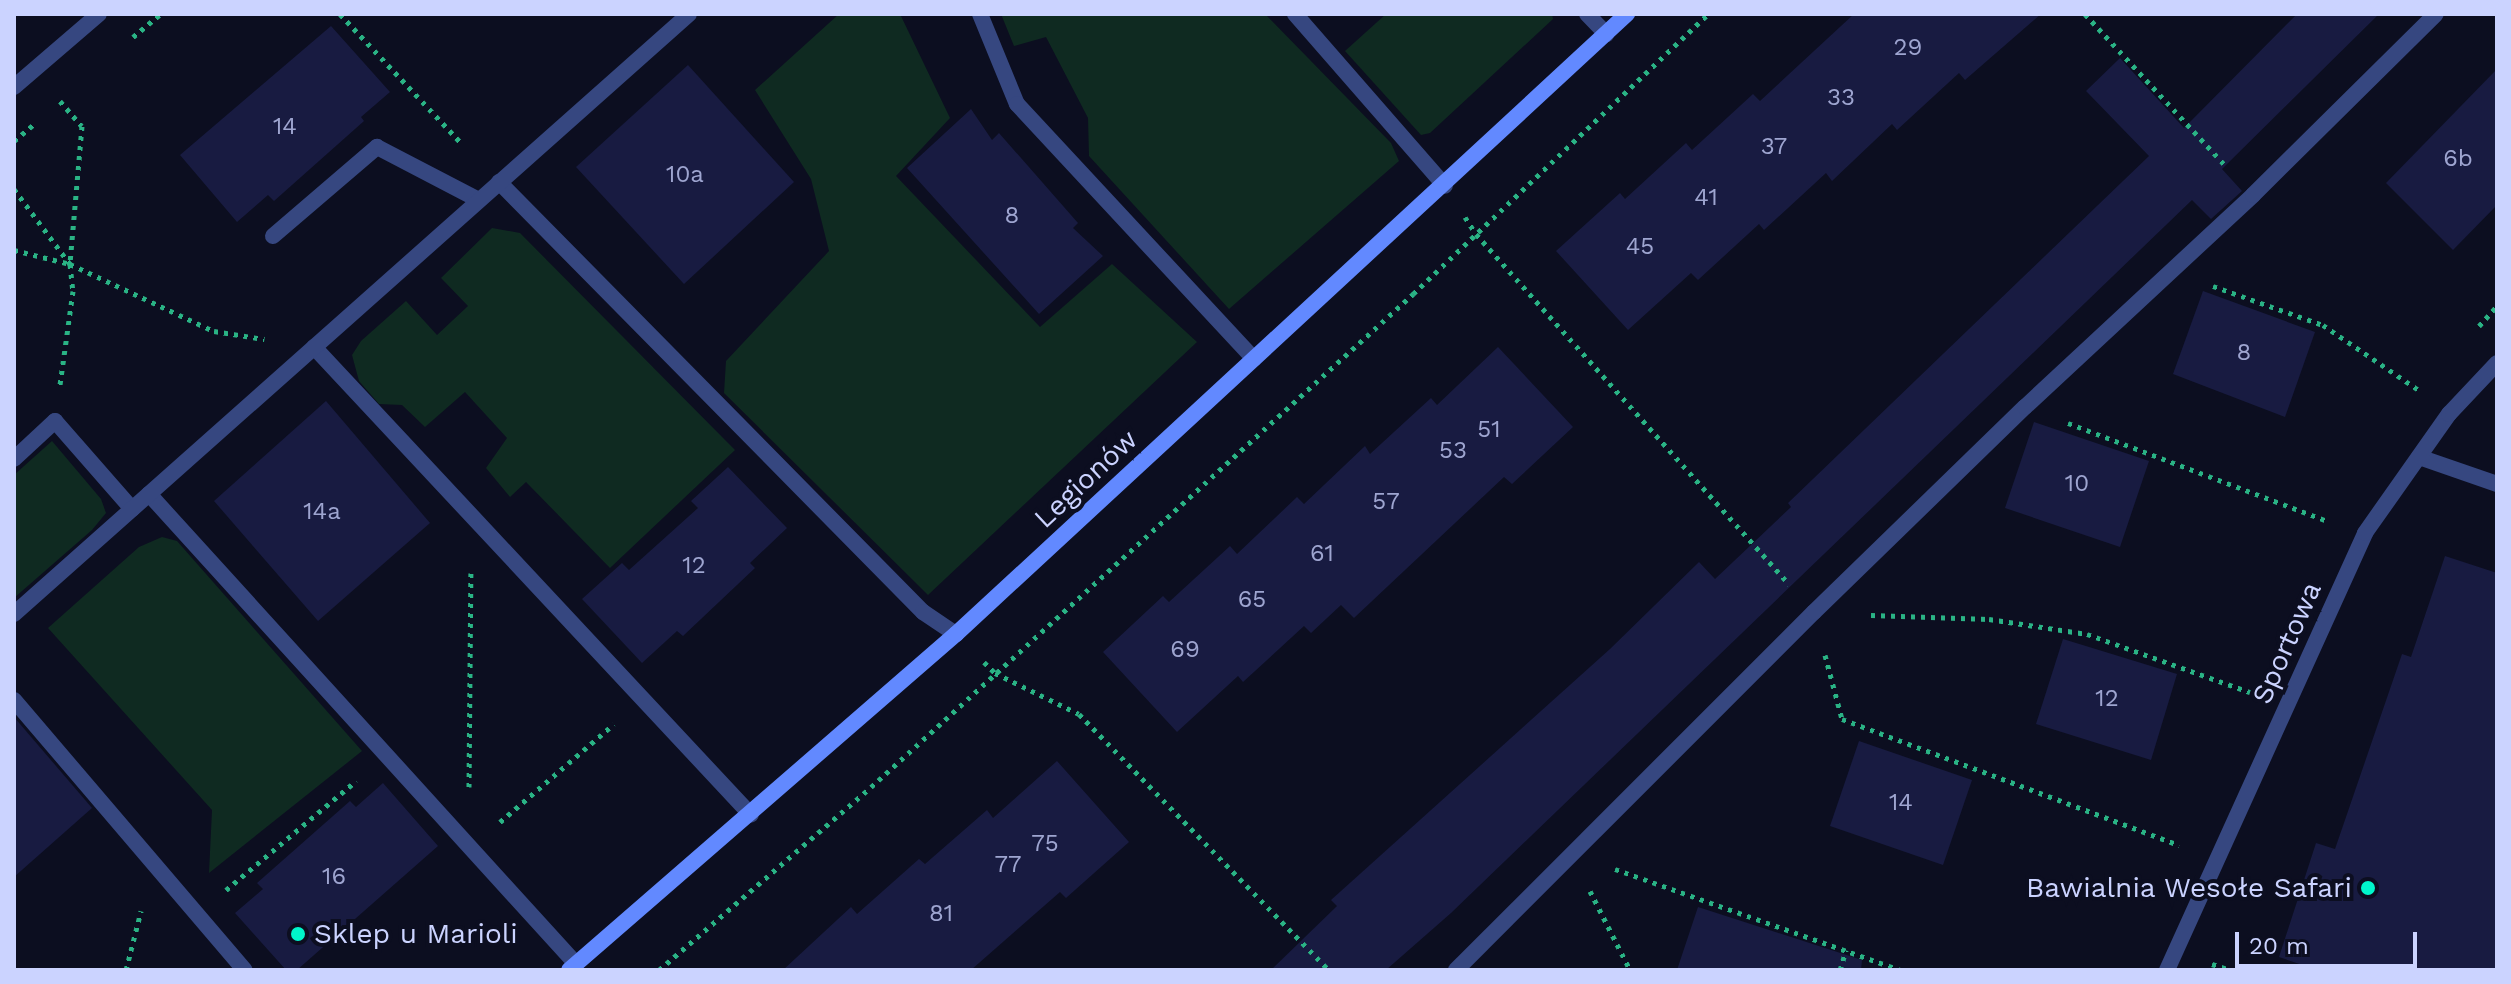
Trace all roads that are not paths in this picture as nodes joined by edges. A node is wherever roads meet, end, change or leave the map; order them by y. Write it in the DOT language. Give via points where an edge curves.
graph roads {
  1 [pos="99,14"];
  2 [pos="689,14"];
  3 [pos="980,14"];
  4 [pos="1295,14"];
  5 [pos="1587,14"];
  6 [pos="1627,14"];
  7 [pos="2436,14"];
  8 [pos="1606,34"];
  9 [pos="14,87"];
  10 [pos="499,182"];
  11 [pos="1445,186"];
  12 [pos="479,200"];
  13 [pos="273,236"];
  14 [pos="314,347"];
  15 [pos="1254,359"];
  16 [pos="2497,363"];
  17 [pos="2419,457"];
  18 [pos="14,459"];
  19 [pos="2497,484"];
  20 [pos="149,494"];
  21 [pos="132,509"];
  22 [pos="14,614"];
  23 [pos="956,634"];
  24 [pos="14,700"];
  25 [pos="751,815"];
  26 [pos="572,967"];
  27 [pos="245,970"];
  28 [pos="1456,970"];
  29 [pos="2167,970"];
  1 -- 9 [label="street"];
  2 -- 10 [label="street"];
  3 -- 15 [label="street" via="1017,104"];
  4 -- 11 [label="street"];
  5 -- 8 [label="street"];
  6 -- 8 [label="street, Legionów"];
  7 -- 28 [label="street" via="1814,612"];
  8 -- 11 [label="street, Legionów"];
  10 -- 12 [label="street"];
  10 -- 23 [label="street" via="923,612"];
  11 -- 15 [label="street, Legionów"];
  12 -- 13 [label="street" via="377,147"];
  12 -- 14 [label="street"];
  14 -- 20 [label="street"];
  14 -- 25 [label="street"];
  15 -- 23 [label="street, Legionów"];
  16 -- 17 [label="street, Sportowa" via="2449,414"];
  17 -- 19 [label="street"];
  17 -- 29 [label="street, Sportowa" via="2365,533"];
  18 -- 21 [label="street" via="55,421"];
  20 -- 21 [label="street"];
  20 -- 26 [label="street"];
  21 -- 22 [label="street"];
  23 -- 25 [label="street, Legionów"];
  24 -- 27 [label="street"];
  25 -- 26 [label="street, Legionów"];
}
